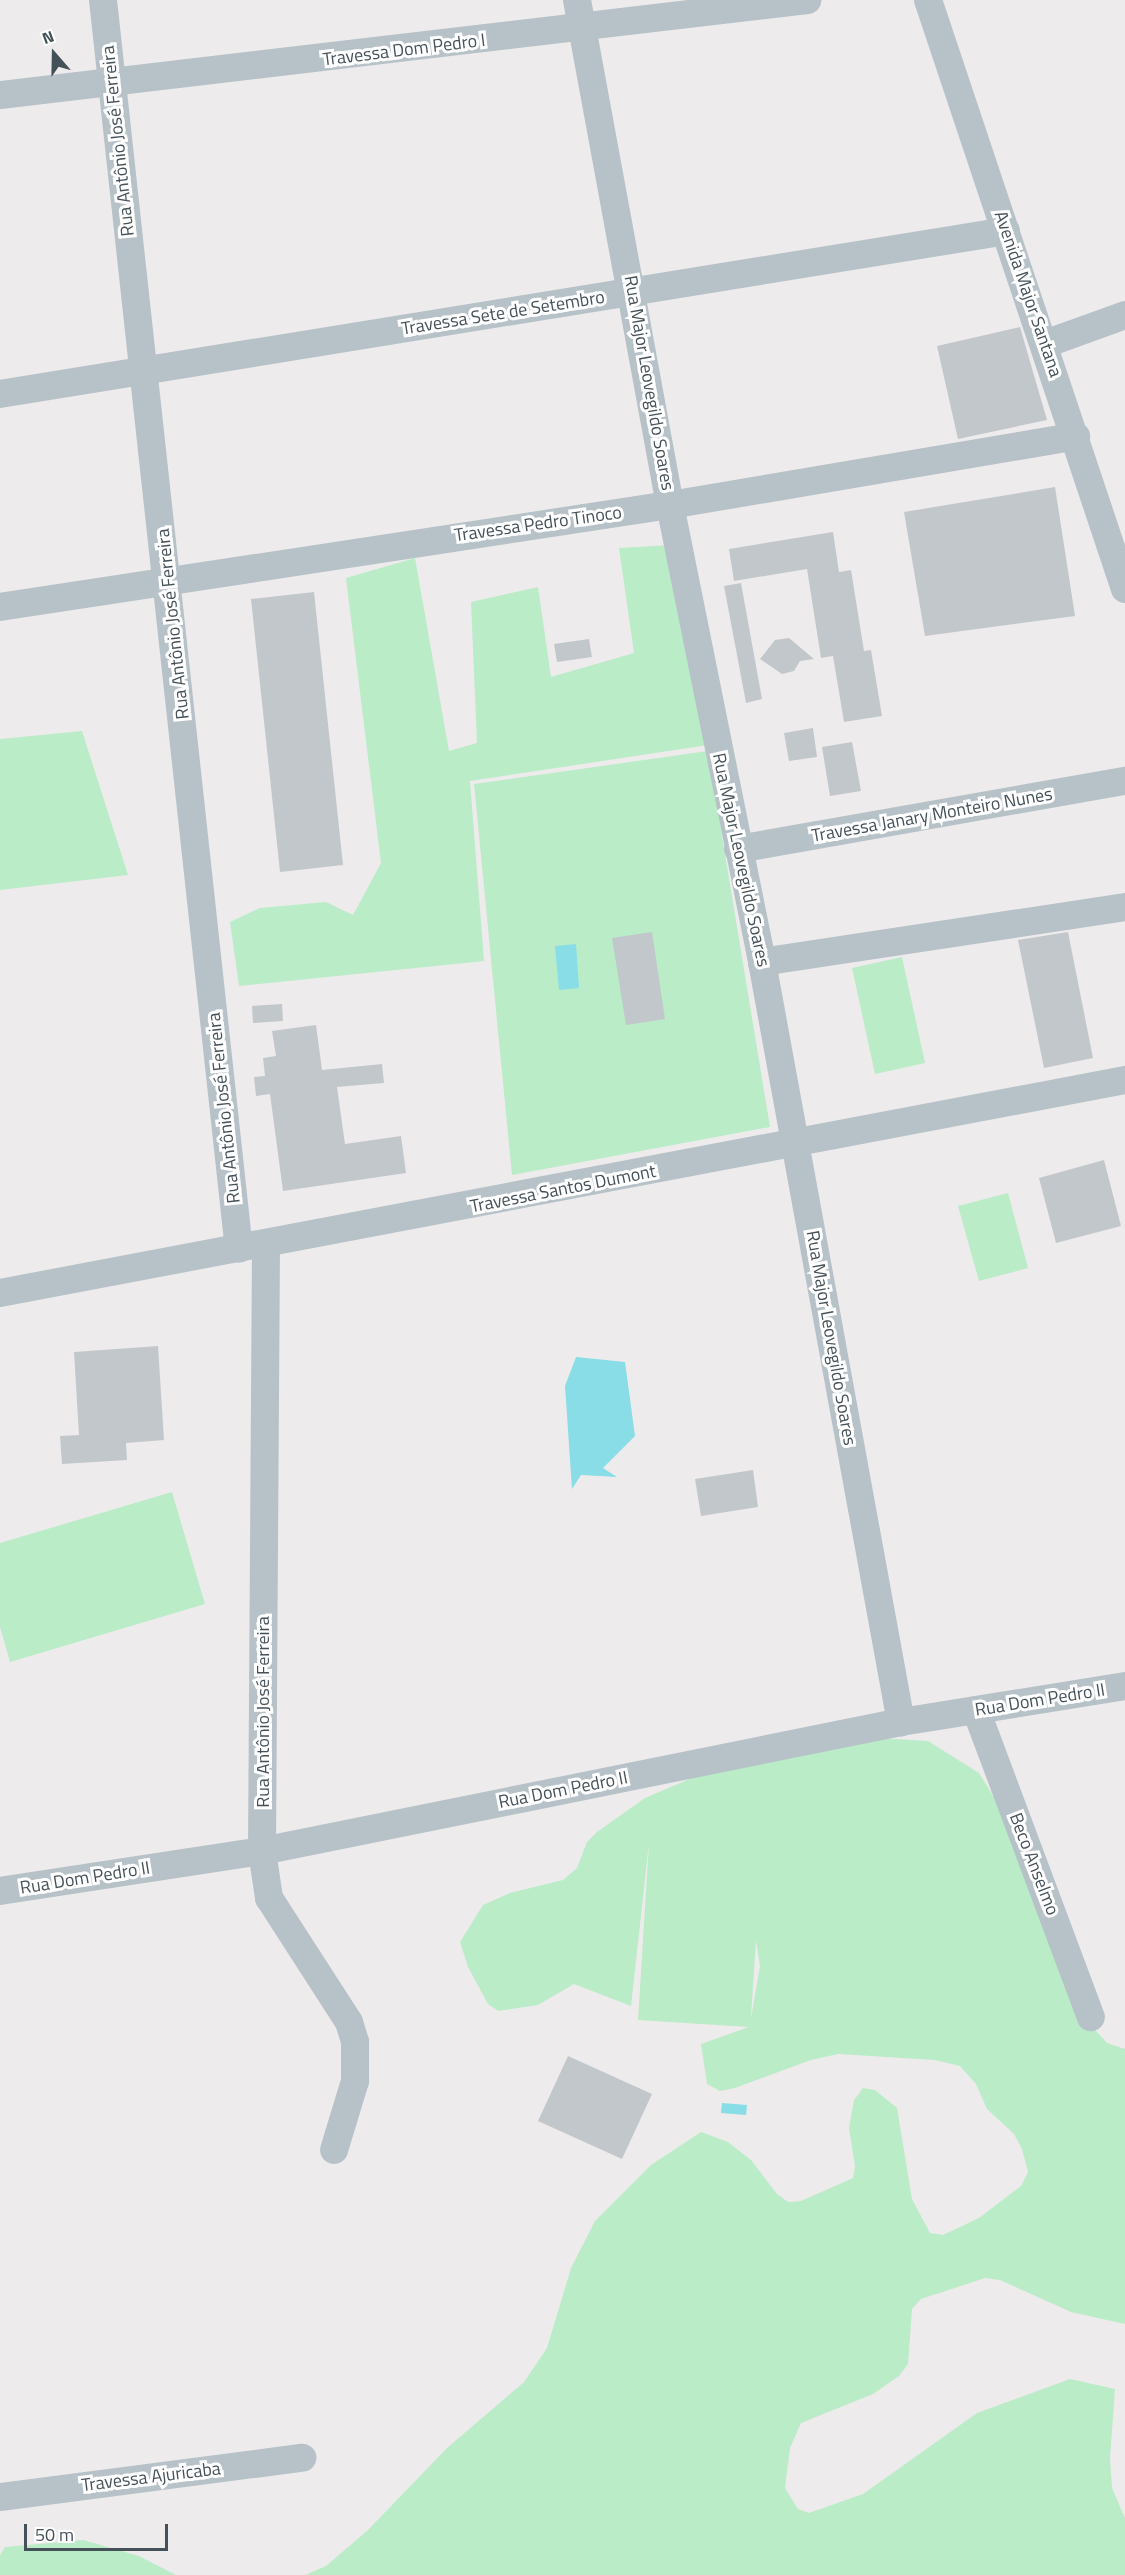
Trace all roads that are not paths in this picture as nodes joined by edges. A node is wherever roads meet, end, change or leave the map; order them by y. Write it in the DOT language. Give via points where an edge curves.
graph roads {
  1 [pos="103,0"];
  2 [pos="577,0"];
  3 [pos="807,0"];
  4 [pos="928,0"];
  5 [pos="583,29"];
  6 [pos="110,84"];
  7 [pos="0,95"];
  8 [pos="1006,231"];
  9 [pos="633,293"];
  10 [pos="1125,315"];
  11 [pos="1045,344"];
  12 [pos="145,369"];
  13 [pos="0,394"];
  14 [pos="1076,436"];
  15 [pos="670,505"];
  16 [pos="169,579"];
  17 [pos="1125,589"];
  18 [pos="0,607"];
  19 [pos="1125,781"];
  20 [pos="738,849"];
  21 [pos="1125,907"];
  22 [pos="762,962"];
  23 [pos="1125,1080"];
  24 [pos="796,1145"];
  25 [pos="252,1247"];
  26 [pos="0,1293"];
  27 [pos="1125,1686"];
  28 [pos="976,1710"];
  29 [pos="901,1722"];
  30 [pos="262,1851"];
  31 [pos="0,1891"];
  32 [pos="1091,2017"];
  33 [pos="334,2150"];
  34 [pos="302,2458"];
  35 [pos="0,2497"];
  1 -- 6 [label="street, Rua Antônio José Ferreira"];
  2 -- 5 [label="street, Rua Major Leovegildo Soares"];
  3 -- 5 [label="street, Travessa Dom Pedro I"];
  4 -- 8 [label="street, Avenida Major Santana"];
  5 -- 6 [label="street, Travessa Dom Pedro I"];
  5 -- 9 [label="street, Rua Major Leovegildo Soares"];
  6 -- 7 [label="street, Travessa Dom Pedro I"];
  6 -- 12 [label="street, Rua Antônio José Ferreira"];
  8 -- 9 [label="street, Travessa Sete de Setembro"];
  8 -- 11 [label="street, Avenida Major Santana"];
  9 -- 12 [label="street, Travessa Sete de Setembro"];
  9 -- 15 [label="street, Rua Major Leovegildo Soares"];
  10 -- 11 [label="street"];
  11 -- 14 [label="street, Avenida Major Santana"];
  12 -- 13 [label="street, Travessa Sete de Setembro"];
  12 -- 16 [label="street, Rua Antônio José Ferreira"];
  14 -- 15 [label="street, Travessa Pedro Tinoco"];
  14 -- 17 [label="street, Avenida Major Santana"];
  15 -- 16 [label="street, Travessa Pedro Tinoco"];
  15 -- 20 [label="street, Rua Major Leovegildo Soares"];
  16 -- 18 [label="street, Travessa Pedro Tinoco"];
  16 -- 25 [label="street, Rua Antônio José Ferreira"];
  19 -- 20 [label="street, Travessa Janary Monteiro Nunes"];
  20 -- 22 [label="street, Rua Major Leovegildo Soares"];
  21 -- 22 [label="street"];
  22 -- 24 [label="street, Rua Major Leovegildo Soares"];
  23 -- 24 [label="street, Travessa Santos Dumont"];
  24 -- 25 [label="street, Travessa Santos Dumont"];
  24 -- 29 [label="street, Rua Major Leovegildo Soares"];
  25 -- 26 [label="street, Travessa Santos Dumont"];
  25 -- 30 [label="street, Rua Antônio José Ferreira"];
  27 -- 28 [label="street, Rua Dom Pedro II"];
  28 -- 29 [label="street, Rua Dom Pedro II"];
  28 -- 32 [label="street, Beco Anselmo"];
  29 -- 30 [label="street, Rua Dom Pedro II"];
  30 -- 31 [label="street, Rua Dom Pedro II"];
  30 -- 33 [label="street, Rua Antônio José Ferreira" via="269,1898 349,2022 355,2042 355,2081"];
  34 -- 35 [label="street, Travessa Ajuricaba"];
}
